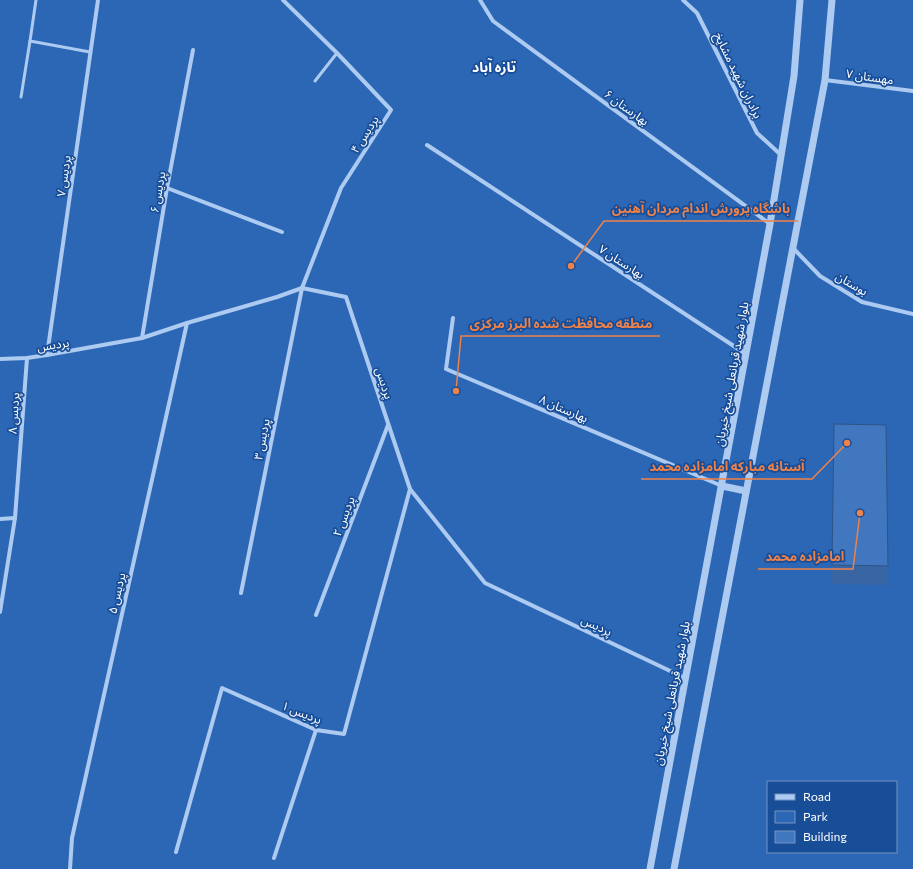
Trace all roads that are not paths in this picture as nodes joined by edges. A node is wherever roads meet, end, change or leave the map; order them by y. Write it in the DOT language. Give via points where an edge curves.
graph roads {
  1 [pos="36,0"];
  2 [pos="98,0"];
  3 [pos="282,0"];
  4 [pos="480,0"];
  5 [pos="683,0"];
  6 [pos="800,0"];
  7 [pos="832,0"];
  8 [pos="30,41"];
  9 [pos="193,50"];
  10 [pos="90,52"];
  11 [pos="337,53"];
  12 [pos="825,80"];
  13 [pos="315,81"];
  14 [pos="913,91"];
  15 [pos="21,97"];
  16 [pos="427,145"];
  17 [pos="781,155"];
  18 [pos="167,188"];
  19 [pos="770,224"];
  20 [pos="282,232"];
  21 [pos="793,248"];
  22 [pos="302,288"];
  23 [pos="913,314"];
  24 [pos="454,318"];
  25 [pos="187,323"];
  26 [pos="142,338"];
  27 [pos="746,354"];
  28 [pos="48,355"];
  29 [pos="27,358"];
  30 [pos="0,359"];
  31 [pos="388,424"];
  32 [pos="722,486"];
  33 [pos="410,489"];
  34 [pos="746,491"];
  35 [pos="15,518"];
  36 [pos="0,519"];
  37 [pos="241,593"];
  38 [pos="0,612"];
  39 [pos="316,615"];
  40 [pos="685,678"];
  41 [pos="316,730"];
  42 [pos="176,852"];
  43 [pos="274,858"];
  44 [pos="70,869"];
  45 [pos="650,869"];
  46 [pos="674,869"];
  1 -- 8 [label="lane"];
  2 -- 10 [label="street, پردیس ۷"];
  3 -- 11 [label="street, پردیس ۴"];
  4 -- 19 [label="street, بهارستان ۶" via="493,21"];
  5 -- 17 [label="street, برادران شهید مشایخ" via="697,13 757,133"];
  6 -- 17 [label="street, بلوار شهید قربانعلی شیخ خیریان" via="794,76"];
  7 -- 12 [label="street"];
  8 -- 10 [label="lane"];
  8 -- 15 [label="lane"];
  9 -- 18 [label="street, پردیس ۶"];
  10 -- 28 [label="street, پردیس ۷"];
  11 -- 13 [label="lane"];
  11 -- 22 [label="street, پردیس ۴" via="391,110 341,188"];
  12 -- 14 [label="street, مهستان ۷"];
  12 -- 21 [label="street"];
  16 -- 27 [label="street, بهارستان ۷"];
  17 -- 19 [label="street, بلوار شهید قربانعلی شیخ خیریان"];
  18 -- 20 [label="street"];
  18 -- 26 [label="street, پردیس ۶"];
  19 -- 27 [label="street, بلوار شهید قربانعلی شیخ خیریان"];
  21 -- 23 [label="street, بوستان" via="820,276 862,302"];
  21 -- 34 [label="street"];
  22 -- 25 [label="street, پردیس"];
  22 -- 31 [label="street, پردیس" via="346,297"];
  22 -- 37 [label="street, پردیس ۳"];
  24 -- 32 [label="street, بهارستان ۸" via="446,369"];
  25 -- 26 [label="street, پردیس"];
  25 -- 44 [label="street, پردیس ۵" via="72,838"];
  26 -- 28 [label="street, پردیس"];
  27 -- 32 [label="street, بلوار شهید قربانعلی شیخ خیریان"];
  28 -- 29 [label="street, پردیس"];
  29 -- 30 [label="street, پردیس"];
  29 -- 35 [label="street, پردیس ۸"];
  31 -- 33 [label="street, پردیس"];
  31 -- 39 [label="street, پردیس ۲"];
  32 -- 34 [label="street"];
  32 -- 40 [label="street, بلوار شهید قربانعلی شیخ خیریان"];
  33 -- 40 [label="street, پردیس" via="485,583"];
  33 -- 41 [label="street, پردیس ۱" via="344,734"];
  34 -- 46 [label="street"];
  35 -- 36 [label="street"];
  35 -- 38 [label="street, پردیس ۸"];
  40 -- 45 [label="street, بلوار شهید قربانعلی شیخ خیریان"];
  41 -- 42 [label="street, پردیس ۱" via="222,688"];
  41 -- 43 [label="street"];
}
